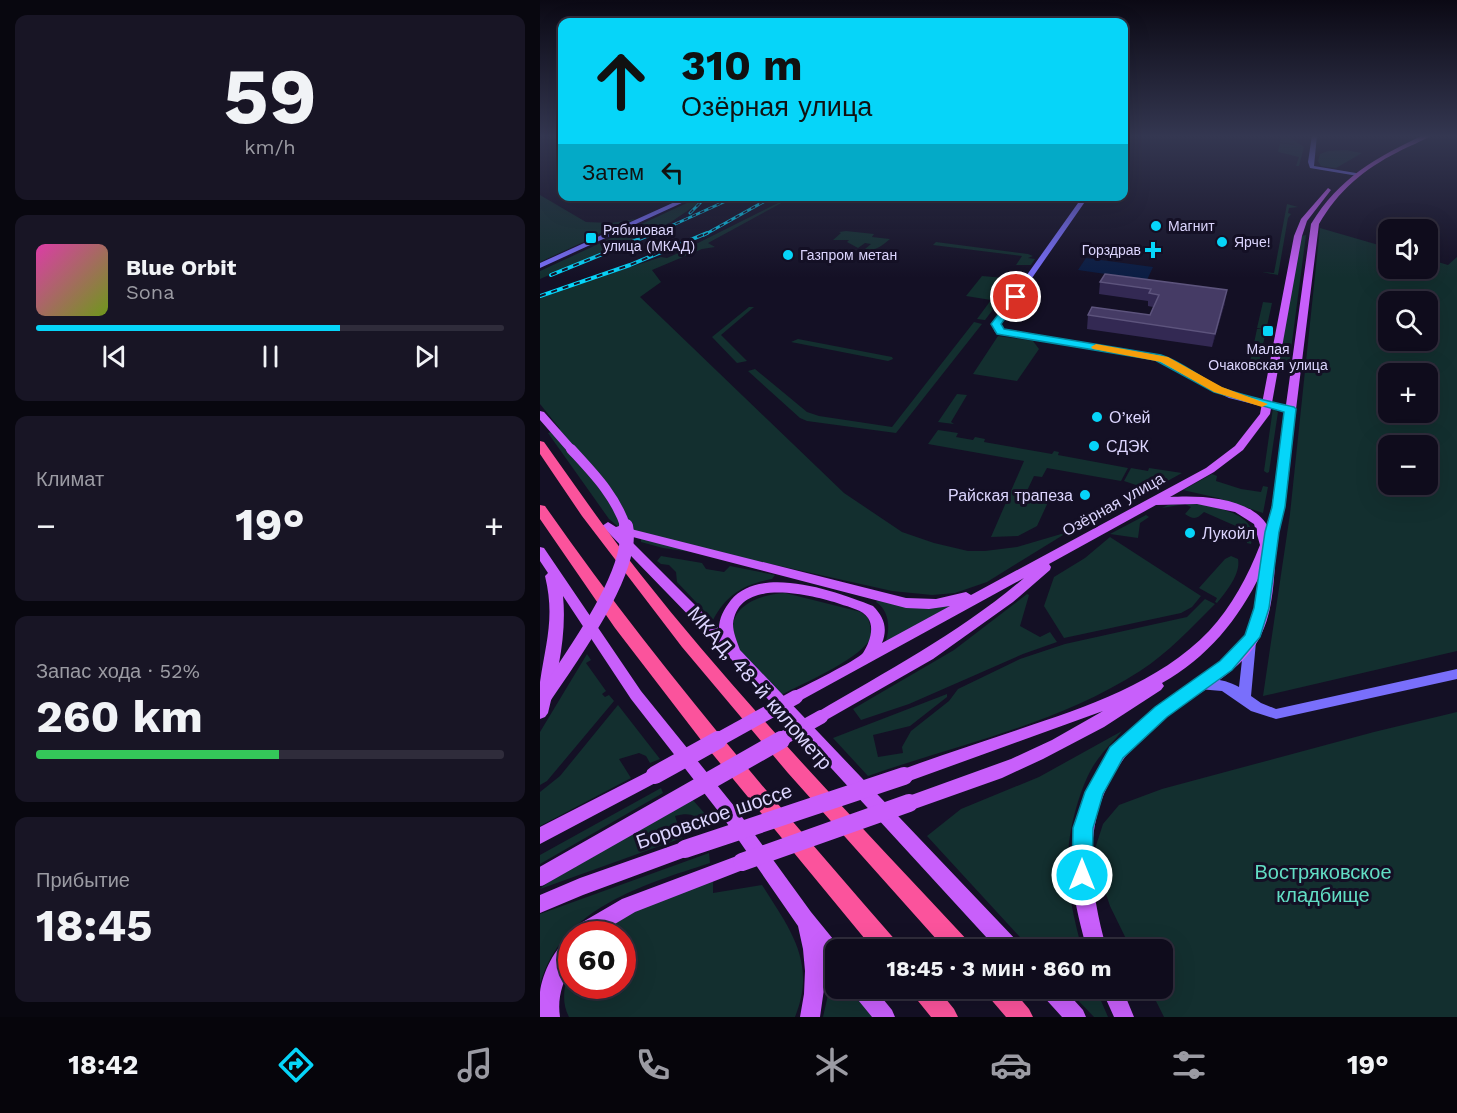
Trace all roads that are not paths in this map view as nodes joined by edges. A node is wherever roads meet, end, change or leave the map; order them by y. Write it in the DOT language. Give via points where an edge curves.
graph roads {
  1 [pos="1343,182"];
  2 [pos="1345,182"];
  3 [pos="683,201"];
  4 [pos="1082,201"];
  5 [pos="543,264"];
  6 [pos="1268,405"];
  7 [pos="1290,409"];
  8 [pos="540,414"];
  9 [pos="540,445"];
  10 [pos="579,506"];
  11 [pos="1146,506"];
  12 [pos="540,509"];
  13 [pos="608,526"];
  14 [pos="1269,538"];
  15 [pos="1061,553"];
  16 [pos="543,556"];
  17 [pos="996,587"];
  18 [pos="1250,642"];
  19 [pos="1193,654"];
  20 [pos="737,656"];
  21 [pos="867,657"];
  22 [pos="1457,674"];
  23 [pos="1199,686"];
  24 [pos="1244,698"];
  25 [pos="540,704"];
  26 [pos="540,713"];
  27 [pos="540,836"];
  28 [pos="540,877"];
  29 [pos="540,904"];
  30 [pos="804,919"];
  31 [pos="603,921"];
  32 [pos="880,939"];
  33 [pos="951,939"];
  34 [pos="1002,939"];
  35 [pos="1093,939"];
  36 [pos="825,944"];
  37 [pos="558,969"];
  38 [pos="870,999"];
  39 [pos="931,999"];
  40 [pos="1005,999"];
  41 [pos="1059,999"];
  42 [pos="1116,999"];
  43 [pos="550,1017"];
  44 [pos="810,1017"];
  45 [pos="885,1017"];
  46 [pos="946,1017"];
  47 [pos="1021,1017"];
  48 [pos="1076,1017"];
  49 [pos="1124,1017"];
  1 -- 6 [label="main road, Озёрная улица" via="1314,205 1298,236"];
  2 -- 7 [label="main road" via="1323,207 1315,224"];
  3 -- 5 [label="street"];
  4 -- 6 [label="street" via="996,324 998,330 1157,357 1218,390"];
  6 -- 7 [label="street"];
  6 -- 11 [label="main road, Озёрная улица" via="1253,431 1221,464"];
  7 -- 14 [label="main road" via="1278,507"];
  8 -- 25 [label="main road, bridge" via="614,497 627,525 628,550 619,578"];
  9 -- 10 [label="highway, МКАД, 48-й километр"];
  10 -- 13 [label="main road"];
  10 -- 33 [label="highway, МКАД, 48-й километр" via="741,706"];
  11 -- 14 [label="main road" via="1181,499 1229,506 1247,513"];
  11 -- 15 [label="main road, Озёрная улица"];
  12 -- 32 [label="highway" via="596,593 717,746"];
  13 -- 17 [label="main road" via="638,537 906,603 951,603"];
  13 -- 20 [label="main road"];
  14 -- 18 [label="main road" via="1261,608"];
  14 -- 19 [label="main road" via="1236,607"];
  15 -- 17 [label="main road, Озёрная улица"];
  15 -- 28 [label="main road, bridge" via="1008,599 928,655"];
  16 -- 26 [label="main road" via="555,586 557,624"];
  16 -- 30 [label="main road" via="636,695 728,812"];
  17 -- 21 [label="main road, Озёрная улица"];
  18 -- 23 [label="main road"];
  18 -- 24 [label="street"];
  19 -- 29 [label="main road, Боровское шоссе, bridge" via="1150,681 1069,719 685,849"];
  19 -- 31 [label="main road, bridge" via="1172,675 1112,715 995,773 742,862 629,905"];
  20 -- 21 [label="main road" via="725,628 733,605 757,591 782,587 868,609 876,616 879,630"];
  20 -- 34 [label="main road"];
  21 -- 27 [label="main road, Озёрная улица, bridge"];
  22 -- 24 [label="street" via="1285,714 1260,711"];
  23 -- 24 [label="street" via="1225,685"];
  23 -- 35 [label="main road" via="1130,738 1104,771 1094,792 1083,828 1081,858 1083,892"];
  30 -- 36 [label="main road"];
  30 -- 44 [label="main road" via="817,976"];
  37 -- 43 [label="main road" via="551,990"];
  38 -- 45 [label="main road"];
  39 -- 46 [label="highway"];
  40 -- 47 [label="highway"];
  41 -- 48 [label="main road"];
  42 -- 49 [label="main road"];
}
